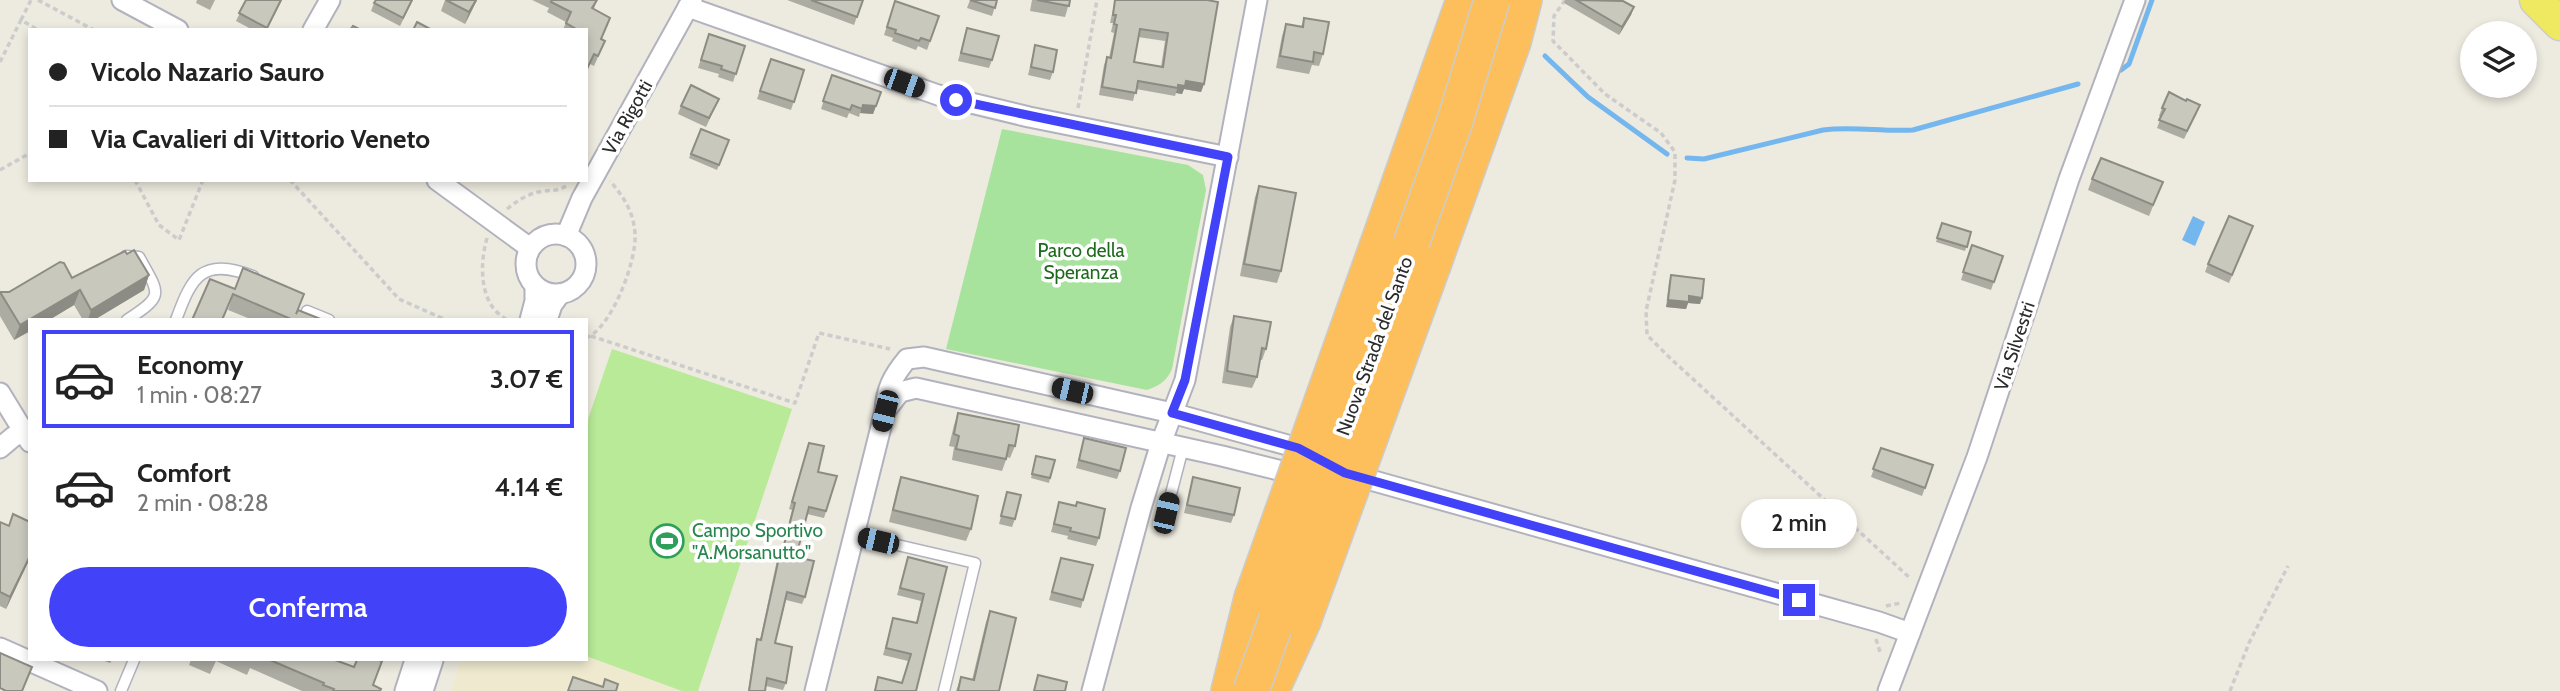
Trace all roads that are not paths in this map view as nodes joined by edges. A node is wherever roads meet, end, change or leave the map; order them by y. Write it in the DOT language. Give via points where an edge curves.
graph roads {
  1 [pos="330,0"];
  2 [pos="1257,0"];
  3 [pos="1464,0"];
  4 [pos="1492,0"];
  5 [pos="1524,0"];
  6 [pos="2135,0"];
  7 [pos="2536,0"];
  8 [pos="125,1"];
  9 [pos="690,3"];
  10 [pos="2560,24"];
  11 [pos="174,28"];
  12 [pos="314,28"];
  13 [pos="1228,157"];
  14 [pos="439,182"];
  15 [pos="566,236"];
  16 [pos="530,248"];
  17 [pos="112,261"];
  18 [pos="262,279"];
  19 [pos="535,286"];
  20 [pos="560,294"];
  21 [pos="307,311"];
  22 [pos="130,318"];
  23 [pos="177,318"];
  24 [pos="324,318"];
  25 [pos="531,318"];
  26 [pos="548,318"];
  27 [pos="0,393"];
  28 [pos="885,411"];
  29 [pos="1172,413"];
  30 [pos="28,434"];
  31 [pos="1161,443"];
  32 [pos="1183,448"];
  33 [pos="0,449"];
  34 [pos="1345,473"];
  35 [pos="1166,513"];
  36 [pos="854,536"];
  37 [pos="1910,633"];
  38 [pos="0,648"];
  39 [pos="28,660"];
  40 [pos="29,661"];
  41 [pos="134,661"];
  42 [pos="421,661"];
  43 [pos="97,691"];
  44 [pos="121,691"];
  45 [pos="405,691"];
  46 [pos="423,691"];
  47 [pos="815,691"];
  48 [pos="944,691"];
  49 [pos="1091,691"];
  50 [pos="1229,691"];
  51 [pos="1251,691"];
  52 [pos="1271,691"];
  53 [pos="1888,691"];
  1 -- 12 [label="street"];
  2 -- 13 [label="street"];
  3 -- 50 [label="highway, bridge" via="1252,598"];
  4 -- 51 [label="highway, Nuova Strada del Santo, bridge" via="1455,121"];
  5 -- 52 [label="highway, bridge" via="1513,42 1303,621"];
  6 -- 37 [label="street, Via Silvestri" via="2069,178 1978,457"];
  7 -- 10 [label="main road"];
  8 -- 11 [label="street"];
  9 -- 13 [label="street" via="938,95"];
  9 -- 15 [label="street, Via Rigotti" via="595,173"];
  13 -- 29 [label="street" via="1185,380"];
  14 -- 16 [label="street"];
  15 -- 16 [label="street" via="542,237"];
  15 -- 20 [label="street" via="580,247 585,272 576,286"];
  16 -- 19 [label="street" via="525,266"];
  17 -- 22 [label="lane" via="139,257 155,286 153,303"];
  18 -- 23 [label="lane" via="222,268 205,272 193,280"];
  19 -- 20 [label="street"];
  19 -- 25 [label="street"];
  20 -- 26 [label="street"];
  21 -- 24 [label="lane"];
  27 -- 30 [label="street"];
  28 -- 29 [label="street" via="892,377 906,359 924,357"];
  28 -- 31 [label="street" via="900,392 916,387"];
  28 -- 36 [label="street"];
  29 -- 31 [label="street"];
  29 -- 34 [label="street" via="1298,448"];
  30 -- 33 [label="street" via="12,437"];
  31 -- 32 [label="street"];
  31 -- 49 [label="street"];
  32 -- 34 [label="street" via="1290,473"];
  32 -- 35 [label="lane"];
  34 -- 37 [label="street"];
  36 -- 47 [label="street"];
  36 -- 48 [label="lane" via="975,563"];
  37 -- 53 [label="street, Via Silvestri"];
  38 -- 39 [label="street"];
  40 -- 43 [label="street"];
  41 -- 44 [label="lane"];
  42 -- 45 [label="street"];
  42 -- 46 [label="street"];
}
